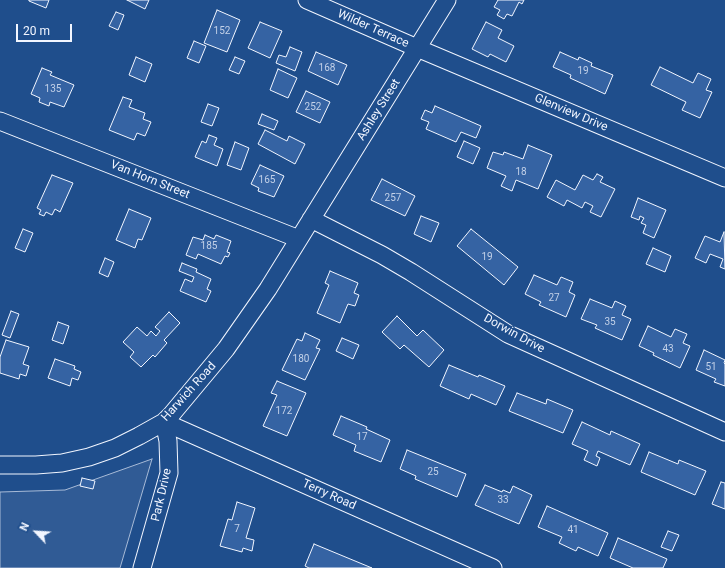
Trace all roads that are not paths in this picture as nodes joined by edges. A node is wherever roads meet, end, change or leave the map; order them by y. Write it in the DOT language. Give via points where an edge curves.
graph roads {
  1 [pos="306,0"];
  2 [pos="447,0"];
  3 [pos="417,48"];
  4 [pos="0,121"];
  5 [pos="725,178"];
  6 [pos="311,219"];
  7 [pos="299,239"];
  8 [pos="164,422"];
  9 [pos="725,432"];
  10 [pos="0,464"];
  11 [pos="142,568"];
  12 [pos="493,568"];
  1 -- 3 [label="street, Wilder Terrace"];
  2 -- 3 [label="street, Ashley Street"];
  3 -- 5 [label="street, Glenview Drive"];
  3 -- 6 [label="street, Ashley Street"];
  4 -- 7 [label="street, Van Horn Street"];
  6 -- 7 [label="street, Harwich Road"];
  6 -- 9 [label="street, Dorwin Drive" via="400,265 508,334"];
  7 -- 8 [label="street, Harwich Road" via="230,344"];
  8 -- 10 [label="street, Harwich Road" via="115,448 89,457 62,463"];
  8 -- 11 [label="street, Park Drive" via="168,441 169,473"];
  8 -- 12 [label="street, Terry Road"];
}
